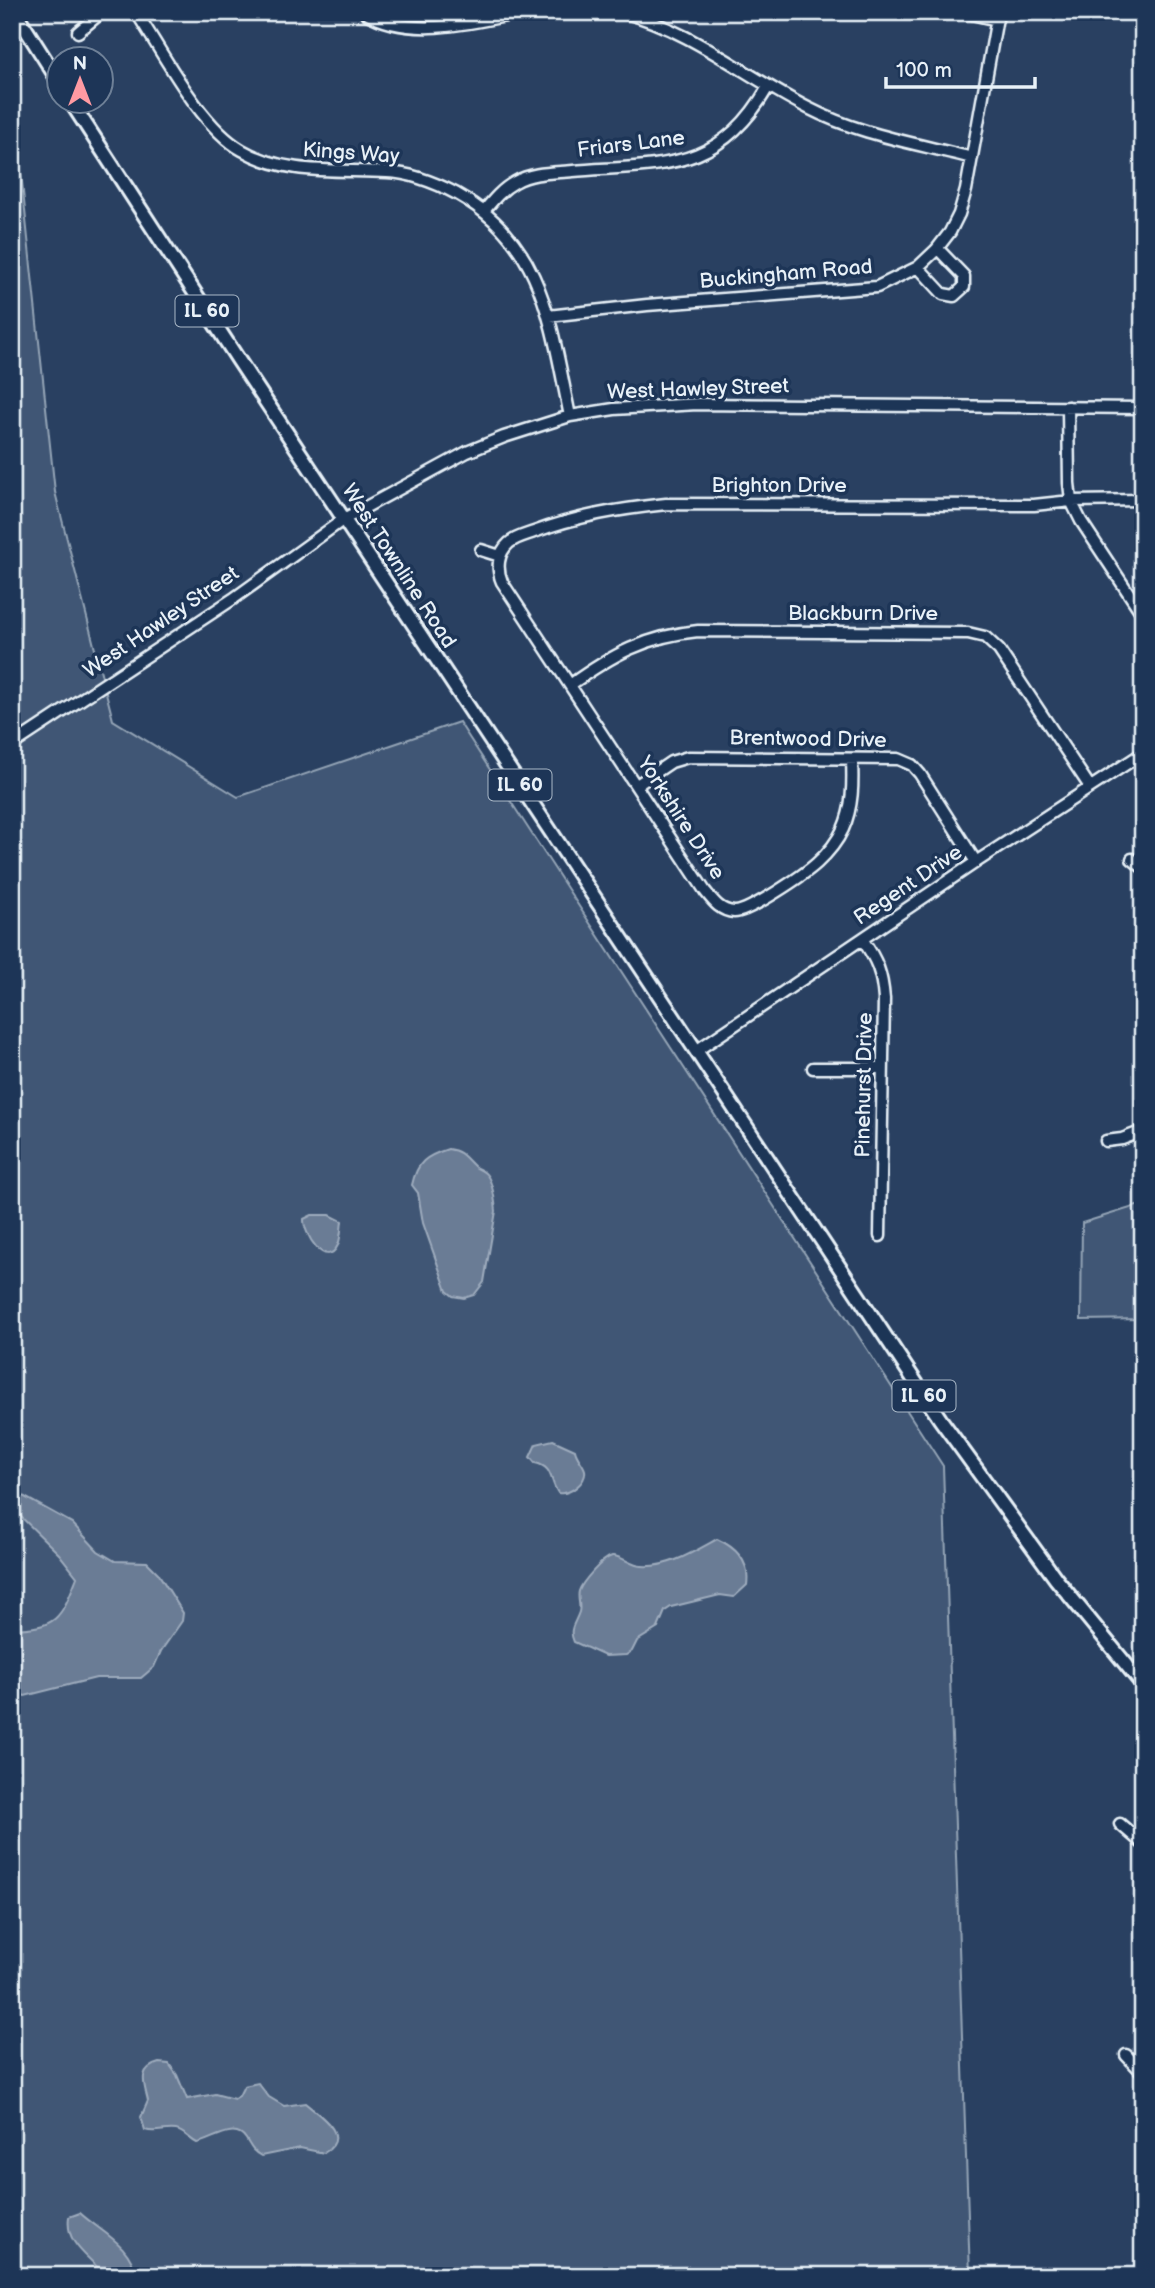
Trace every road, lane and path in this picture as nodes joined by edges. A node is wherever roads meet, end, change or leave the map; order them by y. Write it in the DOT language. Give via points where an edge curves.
graph roads {
  1 [pos="15,12"];
  2 [pos="102,12"];
  3 [pos="136,12"];
  4 [pos="364,12"];
  5 [pos="527,12"];
  6 [pos="622,12"];
  7 [pos="963,12"];
  8 [pos="997,16"];
  9 [pos="78,32"];
  10 [pos="46,61"];
  11 [pos="768,87"];
  12 [pos="80,116"];
  13 [pos="972,158"];
  14 [pos="484,211"];
  15 [pos="937,249"];
  16 [pos="918,267"];
  17 [pos="548,316"];
  18 [pos="1068,407"];
  19 [pos="1143,408"];
  20 [pos="570,416"];
  21 [pos="1071,500"];
  22 [pos="1143,500"];
  23 [pos="344,519"];
  24 [pos="481,550"];
  25 [pos="500,556"];
  26 [pos="1143,615"];
  27 [pos="570,685"];
  28 [pos="12,746"];
  29 [pos="1143,753"];
  30 [pos="852,760"];
  31 [pos="637,785"];
  32 [pos="1090,787"];
  33 [pos="1132,859"];
  34 [pos="976,862"];
  35 [pos="1143,869"];
  36 [pos="862,939"];
  37 [pos="696,1051"];
  38 [pos="813,1068"];
  39 [pos="882,1068"];
  40 [pos="1143,1131"];
  41 [pos="1105,1141"];
  42 [pos="880,1237"];
  43 [pos="1143,1685"];
  44 [pos="1121,1824"];
  45 [pos="1143,1844"];
  46 [pos="1126,2055"];
  47 [pos="1143,2073"];
  1 -- 10 [label="main road"];
  2 -- 9 [label="street"];
  3 -- 14 [label="street, Kings Way" via="202,114 240,149 293,169 390,172 423,180"];
  4 -- 5 [label="street" via="393,25 424,28"];
  6 -- 11 [label="street" via="671,28"];
  7 -- 8 [label="street"];
  8 -- 13 [label="street, Buckingham Road"];
  11 -- 13 [label="street" via="866,132"];
  11 -- 14 [label="street, Friars Lane" via="739,129 705,152 674,162 535,174 503,190"];
  12 -- 23 [label="main road, West Townline Road / IL 60"];
  13 -- 15 [label="street, Buckingham Road" via="959,214"];
  14 -- 17 [label="street, Kings Way" via="529,263"];
  15 -- 16 [label="street, Buckingham Road"];
  15 -- 16 [label="street" via="964,276 964,287 954,296 943,294"];
  16 -- 17 [label="street, Buckingham Road" via="877,287"];
  17 -- 20 [label="street, Kings Way"];
  18 -- 19 [label="street, West Hawley Street"];
  18 -- 20 [label="street, West Hawley Street" via="697,404"];
  18 -- 21 [label="street"];
  20 -- 23 [label="street, West Hawley Street" via="442,463"];
  21 -- 22 [label="street, Brighton Drive"];
  21 -- 25 [label="street, Brighton Drive" via="1034,505 666,504 552,525 514,539"];
  21 -- 26 [label="street"];
  23 -- 28 [label="street, West Hawley Street"];
  23 -- 37 [label="main road, West Townline Road / IL 60"];
  24 -- 25 [label="street"];
  25 -- 27 [label="street, Yorkshire Drive" via="502,582"];
  27 -- 31 [label="street, Yorkshire Drive"];
  27 -- 32 [label="street, Blackburn Drive" via="640,642 676,633 968,633 992,641"];
  29 -- 32 [label="street, Regent Drive"];
  30 -- 31 [label="street, Brentwood Drive" via="688,757 671,762"];
  30 -- 31 [label="street, Yorkshire Drive" via="849,813 835,845 816,865 742,912 727,911 714,902"];
  30 -- 34 [label="street, Brentwood Drive" via="898,759 912,765"];
  32 -- 34 [label="street, Regent Drive"];
  33 -- 35 [label="street"];
  34 -- 36 [label="street, Regent Drive"];
  36 -- 37 [label="street, Regent Drive"];
  36 -- 39 [label="street, Pinehurst Drive" via="882,977"];
  37 -- 43 [label="main road, IL 60" via="940,1419 1056,1579"];
  38 -- 39 [label="street"];
  39 -- 42 [label="street, Pinehurst Drive"];
  40 -- 41 [label="street"];
  44 -- 45 [label="street"];
  46 -- 47 [label="street"];
}
